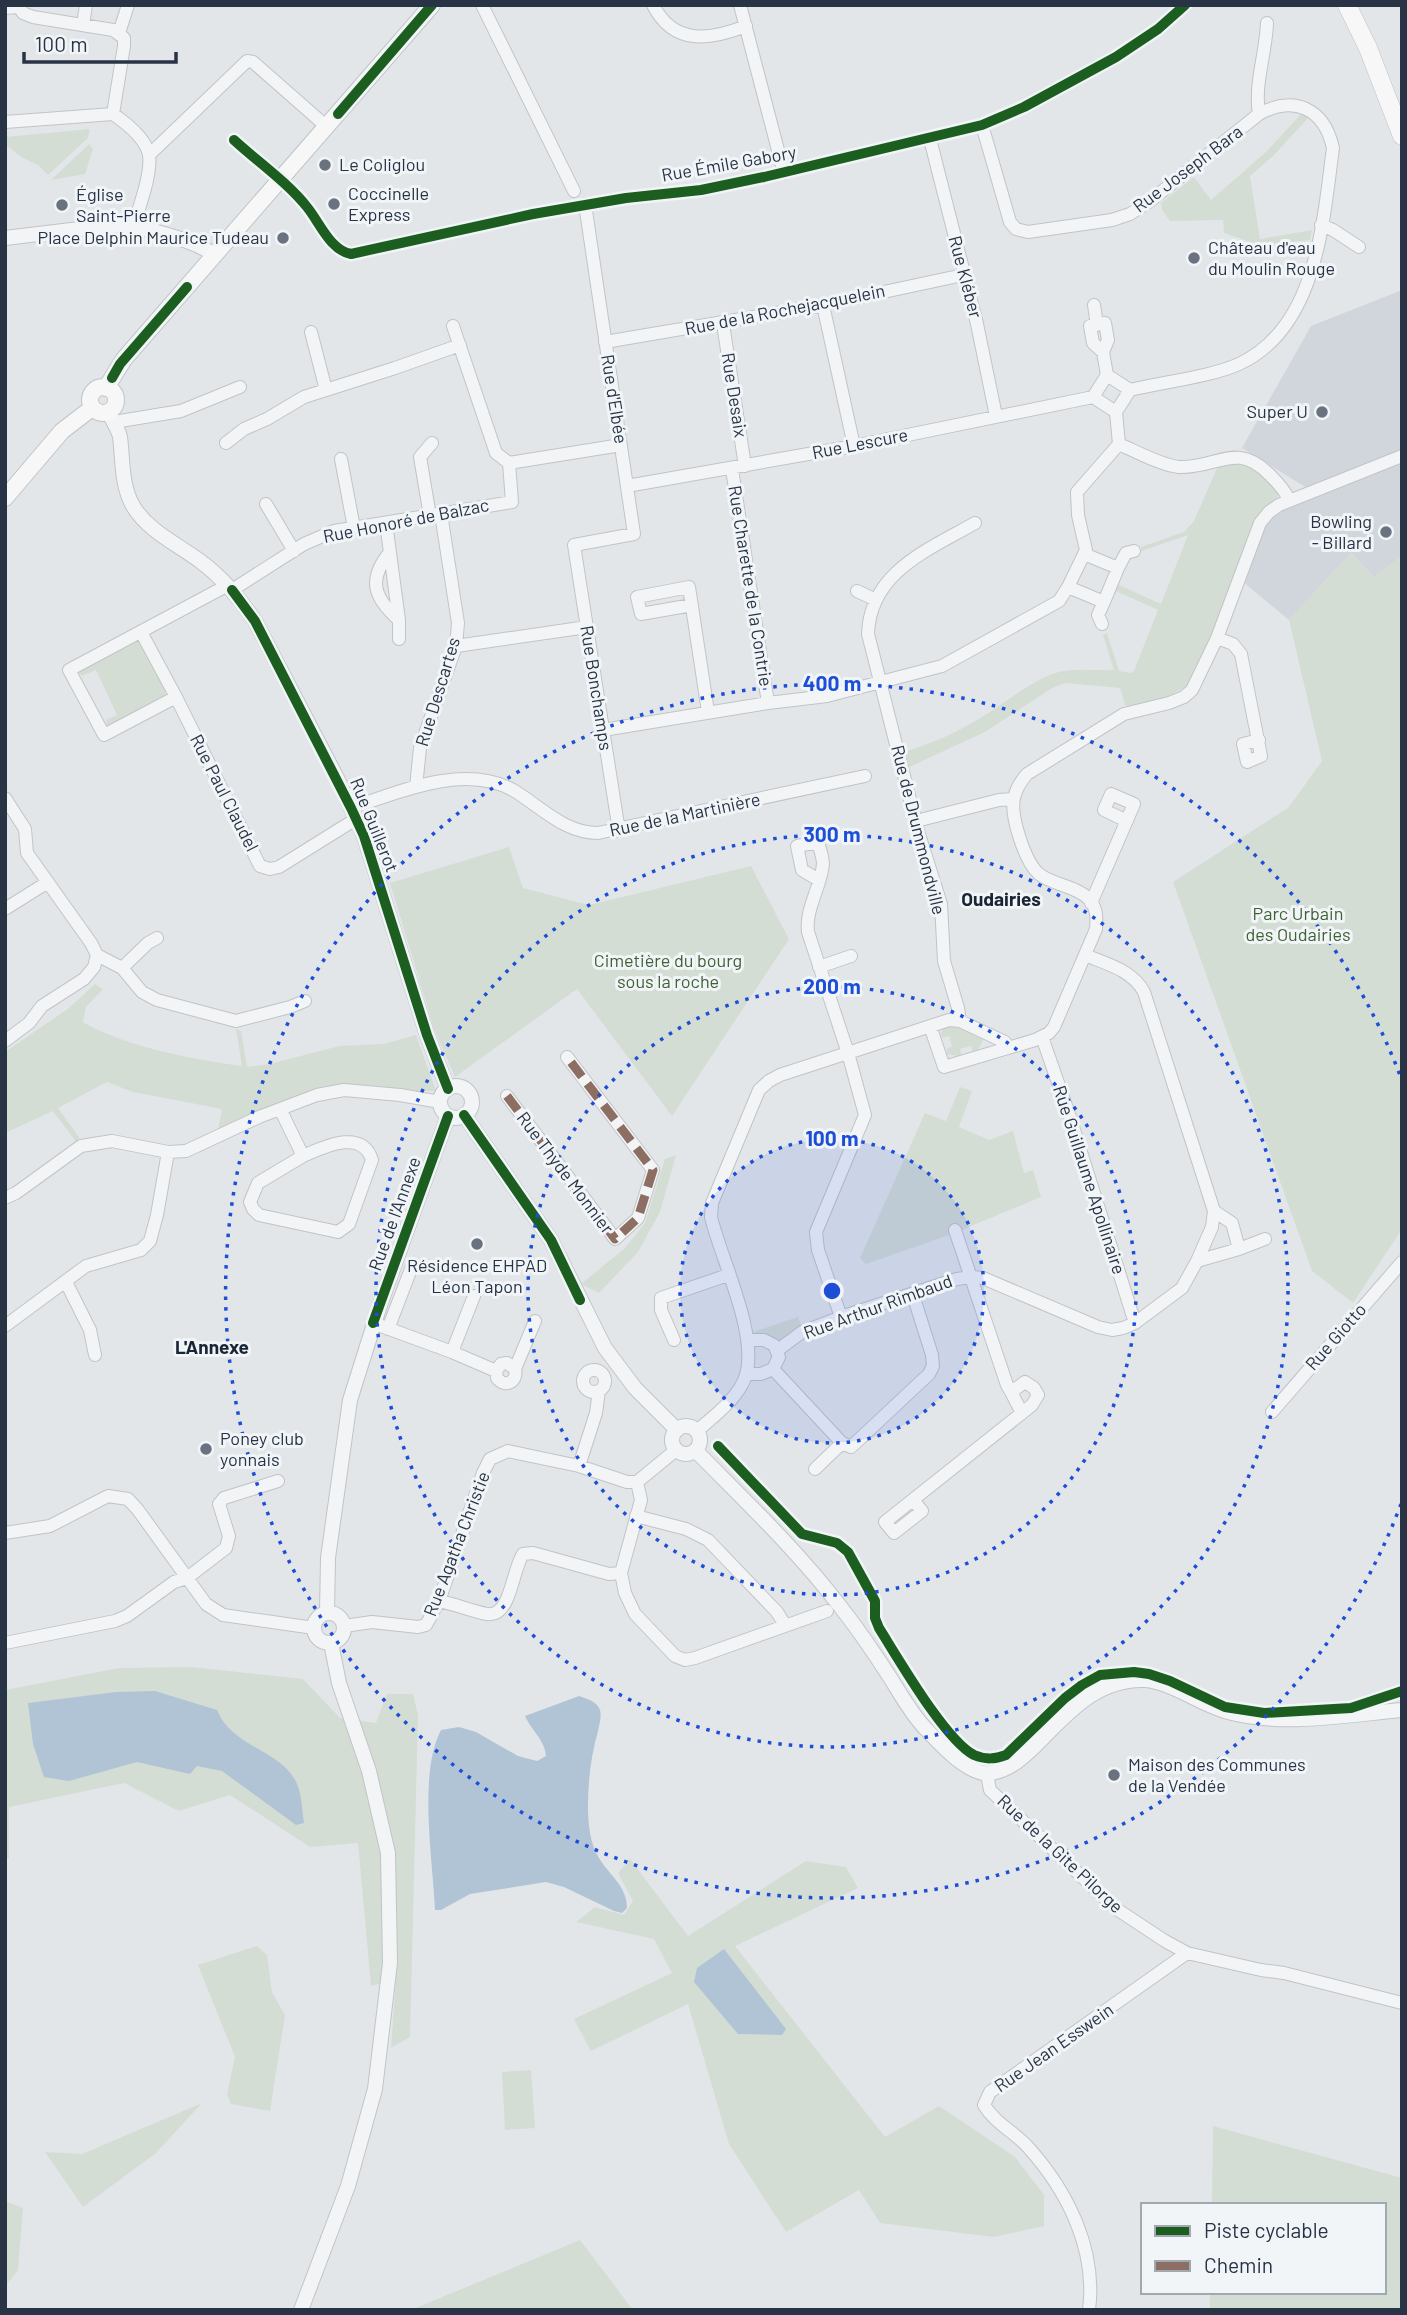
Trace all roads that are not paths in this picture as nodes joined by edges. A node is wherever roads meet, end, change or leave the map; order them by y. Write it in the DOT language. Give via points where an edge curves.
graph roads {
  1 [pos="86,5"];
  2 [pos="128,5"];
  3 [pos="432,5"];
  4 [pos="482,5"];
  5 [pos="653,5"];
  6 [pos="740,5"];
  7 [pos="1185,5"];
  8 [pos="1347,5"];
  9 [pos="5,9"];
  10 [pos="1268,23"];
  11 [pos="83,25"];
  12 [pos="746,26"];
  13 [pos="119,33"];
  14 [pos="113,114"];
  15 [pos="1259,114"];
  16 [pos="5,122"];
  17 [pos="982,125"];
  18 [pos="327,127"];
  19 [pos="1402,136"];
  20 [pos="930,139"];
  21 [pos="234,141"];
  22 [pos="149,155"];
  23 [pos="784,173"];
  24 [pos="280,181"];
  25 [pos="574,191"];
  26 [pos="585,204"];
  27 [pos="1321,225"];
  28 [pos="133,226"];
  29 [pos="5,238"];
  30 [pos="1359,247"];
  31 [pos="215,255"];
  32 [pos="964,275"];
  33 [pos="823,305"];
  34 [pos="1094,305"];
  35 [pos="723,324"];
  36 [pos="453,326"];
  37 [pos="311,332"];
  38 [pos="605,342"];
  39 [pos="460,345"];
  40 [pos="1107,375"];
  41 [pos="240,387"];
  42 [pos="326,390"];
  43 [pos="1130,390"];
  44 [pos="1093,397"];
  45 [pos="1116,412"];
  46 [pos="105,414"];
  47 [pos="996,416"];
  48 [pos="226,443"];
  49 [pos="432,443"];
  50 [pos="1119,443"];
  51 [pos="621,445"];
  52 [pos="854,446"];
  53 [pos="1402,456"];
  54 [pos="341,459"];
  55 [pos="509,463"];
  56 [pos="738,468"];
  57 [pos="627,486"];
  58 [pos="5,498"];
  59 [pos="1289,500"];
  60 [pos="266,504"];
  61 [pos="436,515"];
  62 [pos="386,523"];
  63 [pos="975,523"];
  64 [pos="354,528"];
  65 [pos="575,545"];
  66 [pos="294,551"];
  67 [pos="1134,551"];
  68 [pos="390,552"];
  69 [pos="1084,554"];
  70 [pos="1118,568"];
  71 [pos="230,588"];
  72 [pos="857,591"];
  73 [pos="1066,592"];
  74 [pos="876,600"];
  75 [pos="1104,602"];
  76 [pos="692,605"];
  77 [pos="400,620"];
  78 [pos="1102,624"];
  79 [pos="587,626"];
  80 [pos="141,632"];
  81 [pos="1217,638"];
  82 [pos="399,639"];
  83 [pos="456,646"];
  84 [pos="881,681"];
  85 [pos="176,697"];
  86 [pos="768,703"];
  87 [pos="708,712"];
  88 [pos="603,730"];
  89 [pos="1259,740"];
  90 [pos="865,776"];
  91 [pos="416,787"];
  92 [pos="5,798"];
  93 [pos="1013,799"];
  94 [pos="354,813"];
  95 [pos="916,821"];
  96 [pos="1127,821"];
  97 [pos="619,831"];
  98 [pos="819,880"];
  99 [pos="48,881"];
  100 [pos="1091,903"];
  101 [pos="5,909"];
  102 [pos="157,939"];
  103 [pos="97,955"];
  104 [pos="1085,955"];
  105 [pos="851,956"];
  106 [pos="819,967"];
  107 [pos="122,968"];
  108 [pos="305,1000"];
  109 [pos="960,1021"];
  110 [pos="930,1026"];
  111 [pos="1042,1037"];
  112 [pos="5,1041"];
  113 [pos="1007,1048"];
  114 [pos="848,1053"];
  115 [pos="566,1057"];
  116 [pos="448,1088"];
  117 [pos="507,1096"];
  118 [pos="440,1102"];
  119 [pos="280,1109"];
  120 [pos="464,1115"];
  121 [pos="448,1116"];
  122 [pos="168,1152"];
  123 [pos="303,1156"];
  124 [pos="5,1198"];
  125 [pos="1214,1211"];
  126 [pos="955,1230"];
  127 [pos="1265,1239"];
  128 [pos="1239,1248"];
  129 [pos="1197,1261"];
  130 [pos="1402,1262"];
  131 [pos="411,1269"];
  132 [pos="728,1275"];
  133 [pos="972,1277"];
  134 [pos="66,1282"];
  135 [pos="913,1295"];
  136 [pos="474,1296"];
  137 [pos="841,1317"];
  138 [pos="535,1321"];
  139 [pos="373,1323"];
  140 [pos="1135,1323"];
  141 [pos="5,1326"];
  142 [pos="388,1329"];
  143 [pos="674,1340"];
  144 [pos="747,1340"];
  145 [pos="778,1350"];
  146 [pos="452,1352"];
  147 [pos="95,1355"];
  148 [pos="773,1369"];
  149 [pos="746,1374"];
  150 [pos="599,1391"];
  151 [pos="1011,1392"];
  152 [pos="1272,1412"];
  153 [pos="1022,1413"];
  154 [pos="677,1430"];
  155 [pos="697,1432"];
  156 [pos="842,1443"];
  157 [pos="676,1450"];
  158 [pos="695,1451"];
  159 [pos="579,1466"];
  160 [pos="815,1469"];
  161 [pos="278,1482"];
  162 [pos="637,1482"];
  163 [pos="913,1500"];
  164 [pos="636,1516"];
  165 [pos="5,1533"];
  166 [pos="621,1573"];
  167 [pos="187,1578"];
  168 [pos="439,1601"];
  169 [pos="827,1611"];
  170 [pos="327,1613"];
  171 [pos="785,1625"];
  172 [pos="344,1626"];
  173 [pos="314,1628"];
  174 [pos="5,1643"];
  175 [pos="331,1643"];
  176 [pos="1402,1710"];
  177 [pos="987,1774"];
  178 [pos="1187,1953"];
  179 [pos="1402,2003"];
  180 [pos="301,2310"];
  181 [pos="1089,2310"];
  1 -- 11 [label="street"];
  2 -- 13 [label="street"];
  3 -- 18 [label="main road"];
  4 -- 25 [label="street"];
  5 -- 12 [label="street" via="665,24 694,37 726,34"];
  6 -- 12 [label="street"];
  7 -- 17 [label="street, Rue Émile Gabory" via="1116,57"];
  8 -- 19 [label="main road"];
  9 -- 11 [label="street" via="19,7 33,17"];
  10 -- 15 [label="street" via="1256,96"];
  11 -- 13 [label="street"];
  12 -- 23 [label="street"];
  13 -- 14 [label="street" via="124,46"];
  14 -- 16 [label="street"];
  14 -- 22 [label="street" via="132,130"];
  15 -- 17 [label="street, Rue Joseph Bara" via="1129,214 1028,232 1010,222"];
  15 -- 27 [label="street" via="1274,106 1303,107 1326,127 1333,148"];
  17 -- 20 [label="street, Rue Émile Gabory"];
  18 -- 22 [label="street" via="247,61"];
  18 -- 24 [label="main road"];
  20 -- 23 [label="street, Rue Émile Gabory"];
  20 -- 32 [label="street, Rue Kléber"];
  21 -- 24 [label="street, Rue Émile Gabory"];
  22 -- 28 [label="street"];
  23 -- 26 [label="street, Rue Émile Gabory" via="701,190"];
  24 -- 26 [label="street, Rue Émile Gabory" via="306,205 336,247 351,254"];
  24 -- 31 [label="main road"];
  26 -- 38 [label="street, Rue d'Elbée"];
  27 -- 30 [label="street"];
  27 -- 43 [label="street" via="1304,295 1266,346 1223,370"];
  28 -- 29 [label="street"];
  28 -- 31 [label="street"];
  31 -- 46 [label="main road" via="120,364 106,388 93,391 90,399"];
  32 -- 33 [label="street, Rue de la Rochejacquelein"];
  32 -- 47 [label="street, Rue Kléber"];
  33 -- 35 [label="street, Rue de la Rochejacquelein"];
  33 -- 52 [label="street"];
  34 -- 40 [label="street" via="1097,325 1105,324 1108,340 1103,352"];
  35 -- 38 [label="street, Rue de la Rochejacquelein"];
  35 -- 56 [label="street, Rue Desaix"];
  36 -- 39 [label="street"];
  37 -- 42 [label="street"];
  38 -- 51 [label="street, Rue d'Elbée"];
  39 -- 42 [label="street"];
  39 -- 55 [label="street" via="496,453"];
  40 -- 43 [label="street"];
  40 -- 44 [label="street"];
  41 -- 46 [label="street" via="181,411"];
  42 -- 48 [label="street" via="294,402"];
  43 -- 45 [label="street"];
  44 -- 45 [label="street"];
  44 -- 47 [label="street, Rue Lescure"];
  45 -- 50 [label="street"];
  46 -- 58 [label="main road" via="62,432"];
  46 -- 71 [label="street, Rue Guillerot" via="120,434 124,477 133,506 160,534"];
  47 -- 52 [label="street, Rue Lescure"];
  49 -- 61 [label="street, Rue Descartes" via="420,457"];
  50 -- 59 [label="street" via="1178,467 1246,457 1270,475"];
  50 -- 69 [label="street" via="1077,492"];
  51 -- 55 [label="street"];
  51 -- 57 [label="street, Rue d'Elbée"];
  52 -- 56 [label="street, Rue Lescure"];
  53 -- 59 [label="street"];
  54 -- 64 [label="street"];
  55 -- 61 [label="street, Rue Honoré de Balzac" via="512,502"];
  56 -- 57 [label="street, Rue Lescure"];
  56 -- 86 [label="street, Rue Charette de la Contrie"];
  57 -- 65 [label="street, Rue d'Elbée" via="634,534"];
  59 -- 81 [label="street" via="1261,523"];
  60 -- 66 [label="street"];
  61 -- 62 [label="street, Rue Honoré de Balzac"];
  61 -- 83 [label="street, Rue Descartes" via="458,623"];
  62 -- 64 [label="street, Rue Honoré de Balzac"];
  62 -- 68 [label="street"];
  63 -- 74 [label="street" via="893,573"];
  64 -- 66 [label="street, Rue Honoré de Balzac" via="320,536"];
  65 -- 79 [label="street, Rue Bonchamps"];
  66 -- 71 [label="street, Rue Honoré de Balzac"];
  67 -- 70 [label="street" via="1126,553"];
  68 -- 77 [label="street"];
  68 -- 77 [label="street" via="380,564 376,588 386,608"];
  69 -- 70 [label="street"];
  69 -- 73 [label="street"];
  70 -- 75 [label="street"];
  71 -- 80 [label="street, Rue Honoré de Balzac"];
  71 -- 94 [label="street, Rue Guillerot" via="255,621"];
  72 -- 74 [label="street"];
  73 -- 75 [label="street"];
  73 -- 84 [label="street" via="1059,601 942,666"];
  74 -- 84 [label="street, Rue de Drummondville" via="868,618 868,634"];
  75 -- 78 [label="street" via="1098,615"];
  76 -- 87 [label="street"];
  77 -- 82 [label="street"];
  79 -- 83 [label="street"];
  79 -- 88 [label="street, Rue Bonchamps"];
  80 -- 85 [label="street"];
  80 -- 85 [label="street, Rue Honoré de Balzac" via="69,670 104,735"];
  81 -- 89 [label="street" via="1233,644 1241,654"];
  81 -- 93 [label="street" via="1192,690 1184,697 1124,714 1027,774"];
  83 -- 91 [label="street, Rue Descartes" via="420,748"];
  84 -- 86 [label="street" via="827,696"];
  84 -- 95 [label="street, Rue de Drummondville"];
  85 -- 94 [label="street, Rue Paul Claudel" via="260,866 279,867"];
  86 -- 87 [label="street"];
  87 -- 88 [label="street"];
  88 -- 97 [label="street, Rue Bonchamps"];
  90 -- 97 [label="street, Rue de la Martinière"];
  91 -- 94 [label="street, Rue de la Martinière"];
  91 -- 97 [label="street, Rue de la Martinière" via="459,780 498,784 576,830"];
  92 -- 99 [label="street" via="25,829 27,853"];
  93 -- 95 [label="street"];
  93 -- 100 [label="street" via="1013,814 1030,864"];
  94 -- 116 [label="street, Rue Guillerot"];
  95 -- 109 [label="street, Rue de Drummondville" via="941,904 944,961"];
  96 -- 100 [label="street"];
  98 -- 106 [label="street" via="807,925"];
  99 -- 101 [label="street"];
  99 -- 103 [label="street"];
  100 -- 104 [label="street" via="1097,915 1096,929"];
  102 -- 107 [label="street"];
  103 -- 107 [label="street"];
  103 -- 112 [label="street" via="84,979 42,1006"];
  104 -- 111 [label="street" via="1054,1027"];
  104 -- 125 [label="street" via="1130,975 1144,992"];
  105 -- 106 [label="street"];
  106 -- 114 [label="street"];
  107 -- 108 [label="street" via="142,992 158,1000 236,1021"];
  109 -- 110 [label="street"];
  109 -- 113 [label="street" via="1004,1042"];
  110 -- 113 [label="street" via="944,1067"];
  110 -- 114 [label="street"];
  111 -- 113 [label="street"];
  111 -- 140 [label="street, Rue Guillaume Apollinaire"];
  114 -- 132 [label="street" via="780,1075 759,1090 712,1203 710,1217"];
  114 -- 137 [label="street" via="865,1115 816,1232"];
  115 -- 117 [label="street, Rue Thyde Monnier" via="653,1170 638,1218 615,1239"];
  116 -- 118 [label="street"];
  116 -- 120 [label="street" via="458,1086 470,1096 470,1109"];
  118 -- 119 [label="street" via="344,1090"];
  118 -- 121 [label="street"];
  119 -- 122 [label="street" via="186,1151"];
  119 -- 123 [label="street"];
  120 -- 121 [label="street"];
  120 -- 154 [label="street" via="551,1240 605,1348 635,1388"];
  121 -- 139 [label="street, Rue de l'Annexe"];
  122 -- 124 [label="street" via="112,1141 81,1146"];
  122 -- 134 [label="street" via="150,1241 141,1250 86,1266"];
  123 -- 123 [label="street" via="258,1183 250,1202 253,1209 259,1215 338,1232 349,1224 372,1160 369,1152 363,1146 338,1142"];
  125 -- 128 [label="street" via="1232,1223"];
  125 -- 129 [label="street, Rue Arthur Rimbaud"];
  126 -- 133 [label="street"];
  127 -- 128 [label="street"];
  128 -- 129 [label="street"];
  129 -- 140 [label="street, Rue Arthur Rimbaud" via="1182,1288"];
  130 -- 152 [label="street, Rue Giotto"];
  131 -- 142 [label="street"];
  132 -- 143 [label="street" via="661,1298"];
  132 -- 144 [label="street"];
  133 -- 135 [label="street, Rue Arthur Rimbaud"];
  133 -- 140 [label="street, Rue Arthur Rimbaud" via="1098,1327 1112,1330"];
  133 -- 151 [label="street"];
  134 -- 141 [label="street"];
  134 -- 147 [label="street" via="90,1330"];
  135 -- 137 [label="street, Rue Arthur Rimbaud"];
  135 -- 156 [label="street" via="933,1366 854,1445"];
  136 -- 146 [label="street"];
  137 -- 145 [label="street, Rue Arthur Rimbaud" via="802,1332"];
  138 -- 146 [label="street" via="515,1368 517,1375 508,1384 499,1381 496,1371"];
  139 -- 142 [label="street"];
  139 -- 170 [label="street, Rue de l'Annexe" via="350,1400 328,1558"];
  142 -- 146 [label="street"];
  144 -- 145 [label="street" via="764,1340"];
  144 -- 149 [label="street"];
  145 -- 148 [label="street" via="778,1364"];
  148 -- 149 [label="street"];
  148 -- 156 [label="street"];
  149 -- 155 [label="street" via="735,1395"];
  150 -- 159 [label="street"];
  151 -- 153 [label="street"];
  151 -- 153 [label="street" via="1025,1382 1038,1395"];
  153 -- 163 [label="street"];
  154 -- 155 [label="street" via="687,1427"];
  154 -- 157 [label="street"];
  155 -- 158 [label="street" via="700,1441"];
  156 -- 160 [label="street"];
  157 -- 158 [label="street"];
  157 -- 162 [label="street"];
  158 -- 177 [label="street, Rue de la Gite Pilorge" via="793,1548 864,1637 922,1724 966,1766"];
  159 -- 162 [label="street, Rue Agatha Christie"];
  159 -- 168 [label="street, Rue Agatha Christie" via="508,1451 490,1459"];
  161 -- 167 [label="street" via="220,1501 229,1536 226,1548"];
  162 -- 164 [label="street" via="641,1500"];
  164 -- 166 [label="street"];
  164 -- 171 [label="street" via="708,1540"];
  165 -- 167 [label="street" via="50,1526 108,1496 120,1496 138,1510"];
  166 -- 168 [label="street" via="523,1554 499,1613 490,1615"];
  166 -- 171 [label="street" via="635,1614 675,1656 685,1660"];
  167 -- 173 [label="street" via="206,1604 223,1615"];
  167 -- 174 [label="street" via="115,1621"];
  168 -- 172 [label="street, Rue Agatha Christie" via="426,1625 372,1622"];
  169 -- 171 [label="street"];
  170 -- 172 [label="street" via="336,1615"];
  170 -- 173 [label="street" via="319,1616"];
  172 -- 175 [label="street" via="342,1635"];
  173 -- 175 [label="street" via="321,1641"];
  175 -- 180 [label="street" via="388,1853 390,1963 374,2089 348,2186"];
  176 -- 177 [label="street" via="1256,1717 1228,1713 1166,1685 1145,1680 1119,1684 1080,1701 1013,1766"];
  177 -- 178 [label="street, Rue de la Gite Pilorge" via="990,1790 1115,1908"];
  178 -- 179 [label="street, Rue de la Gite Pilorge"];
  178 -- 181 [label="street, Rue Jean Esswein" via="990,2092 984,2105 1047,2169 1064,2196 1087,2254"];
}
